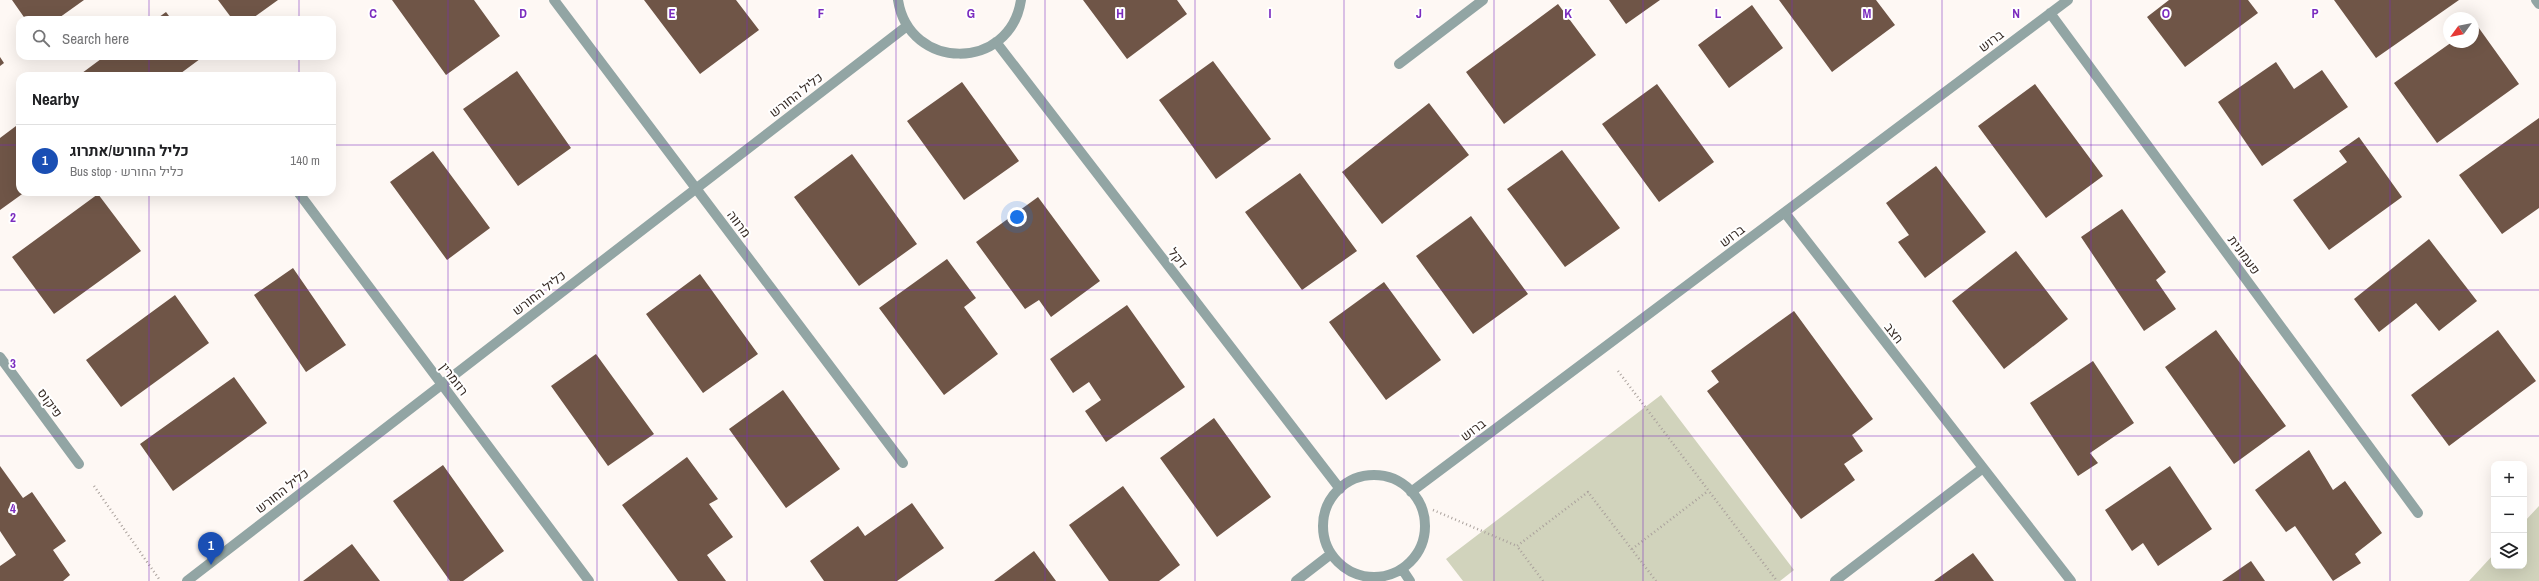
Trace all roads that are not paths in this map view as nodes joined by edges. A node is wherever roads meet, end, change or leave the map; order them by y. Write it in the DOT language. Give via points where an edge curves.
graph roads {
  1 [pos="554,0"];
  2 [pos="898,0"];
  3 [pos="1021,0"];
  4 [pos="1483,0"];
  5 [pos="2068,0"];
  6 [pos="2536,0"];
  7 [pos="2539,4"];
  8 [pos="2050,13"];
  9 [pos="907,26"];
  10 [pos="996,42"];
  11 [pos="1399,64"];
  12 [pos="696,188"];
  13 [pos="301,196"];
  14 [pos="1785,213"];
  15 [pos="0,357"];
  16 [pos="442,384"];
  17 [pos="903,463"];
  18 [pos="79,464"];
  19 [pos="1983,468"];
  20 [pos="1340,489"];
  21 [pos="1411,492"];
  22 [pos="2418,513"];
  23 [pos="1331,554"];
  24 [pos="1402,569"];
  25 [pos="187,581"];
  26 [pos="589,581"];
  27 [pos="1296,581"];
  28 [pos="1410,581"];
  29 [pos="1835,581"];
  30 [pos="2071,581"];
  1 -- 12 [label="street, מרווה"];
  2 -- 9 [label="street"];
  3 -- 10 [label="street" via="1014,23"];
  4 -- 11 [label="street"];
  5 -- 8 [label="street, ברוש"];
  6 -- 7 [label="street"];
  8 -- 14 [label="street, ברוש"];
  8 -- 22 [label="street, פעמונית"];
  9 -- 10 [label="street" via="920,41 946,53 975,52"];
  9 -- 12 [label="street, כליל החורש"];
  10 -- 20 [label="street, דקל"];
  12 -- 16 [label="street, כליל החורש"];
  12 -- 17 [label="street, מרווה"];
  13 -- 16 [label="street, רוזמרין"];
  14 -- 19 [label="street, חצב"];
  14 -- 21 [label="street, ברוש"];
  15 -- 18 [label="street, פיקוס"];
  16 -- 25 [label="street, כליל החורש"];
  16 -- 26 [label="street, רוזמרין"];
  19 -- 29 [label="street"];
  19 -- 30 [label="street, חצב"];
  20 -- 21 [label="street" via="1361,477 1376,476 1392,478"];
  20 -- 23 [label="street" via="1330,501 1324,516 1323,532"];
  21 -- 24 [label="street" via="1419,504 1424,521 1423,537 1418,551"];
  23 -- 24 [label="street" via="1348,570 1363,576 1386,576"];
  23 -- 27 [label="street"];
  24 -- 28 [label="street"];
}
